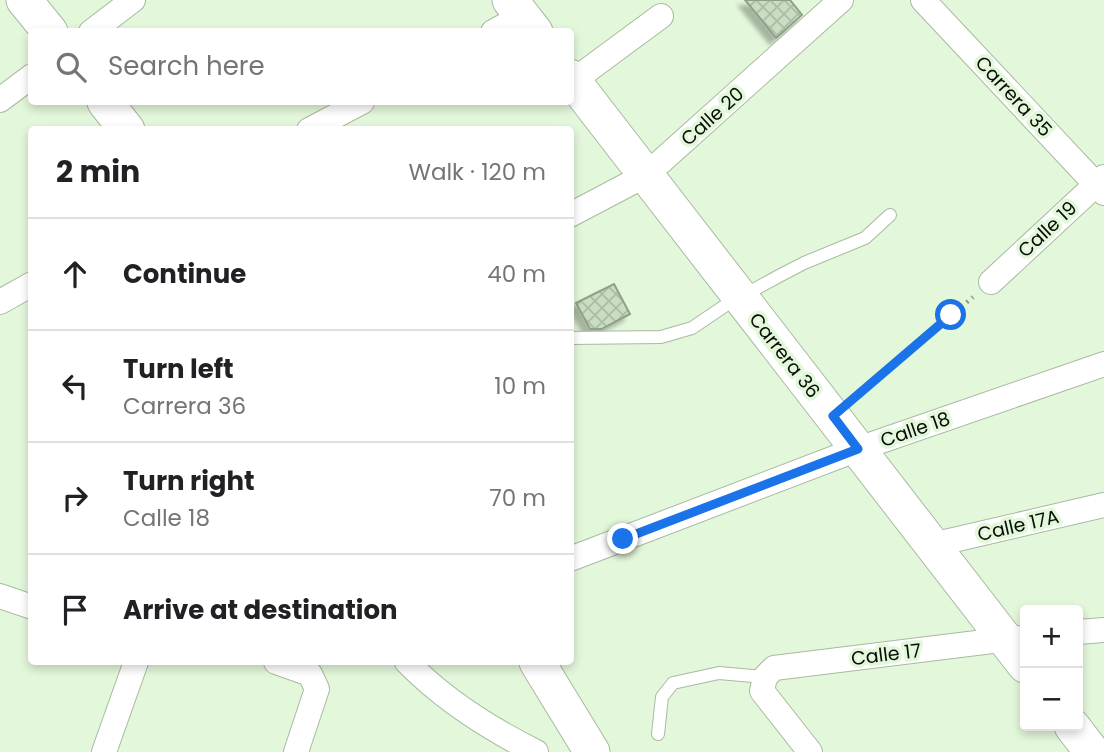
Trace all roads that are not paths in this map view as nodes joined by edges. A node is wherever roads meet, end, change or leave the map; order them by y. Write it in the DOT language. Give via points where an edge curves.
graph roads {
  1 [pos="24,0"];
  2 [pos="133,0"];
  3 [pos="841,0"];
  4 [pos="923,0"];
  5 [pos="661,16"];
  6 [pos="47,28"];
  7 [pos="96,28"];
  8 [pos="574,78"];
  9 [pos="28,79"];
  10 [pos="574,82"];
  11 [pos="0,100"];
  12 [pos="107,105"];
  13 [pos="356,105"];
  14 [pos="124,126"];
  15 [pos="317,126"];
  16 [pos="646,175"];
  17 [pos="1101,185"];
  18 [pos="574,213"];
  19 [pos="890,215"];
  20 [pos="991,282"];
  21 [pos="28,286"];
  22 [pos="741,297"];
  23 [pos="0,302"];
  24 [pos="574,338"];
  25 [pos="1102,371"];
  26 [pos="858,449"];
  27 [pos="1104,505"];
  28 [pos="932,545"];
  29 [pos="574,557"];
  30 [pos="0,596"];
  31 [pos="28,606"];
  32 [pos="1104,630"];
  33 [pos="1083,632"];
  34 [pos="1019,647"];
  35 [pos="135,665"];
  36 [pos="284,665"];
  37 [pos="410,665"];
  38 [pos="539,665"];
  39 [pos="763,684"];
  40 [pos="1076,731"];
  41 [pos="658,734"];
  42 [pos="104,752"];
  43 [pos="296,752"];
  44 [pos="536,752"];
  45 [pos="592,752"];
  46 [pos="810,752"];
  47 [pos="1093,752"];
  1 -- 6 [label="street"];
  2 -- 7 [label="street"];
  3 -- 16 [label="street, Calle 20"];
  4 -- 17 [label="street, Carrera 35"];
  5 -- 8 [label="street"];
  9 -- 11 [label="street"];
  10 -- 16 [label="street, Carrera 36"];
  12 -- 14 [label="street"];
  13 -- 15 [label="street"];
  16 -- 18 [label="street, Calle 20"];
  16 -- 22 [label="street, Carrera 36"];
  17 -- 20 [label="street, Calle 19"];
  19 -- 22 [label="lane" via="865,238 804,263"];
  21 -- 23 [label="street"];
  22 -- 24 [label="lane" via="692,328 661,337"];
  22 -- 26 [label="street, Carrera 36"];
  25 -- 26 [label="street, Calle 18"];
  26 -- 28 [label="street, Carrera 36"];
  26 -- 29 [label="street, Calle 18"];
  27 -- 28 [label="street, Calle 17A"];
  28 -- 34 [label="street, Carrera 36"];
  30 -- 31 [label="street"];
  32 -- 33 [label="street"];
  34 -- 39 [label="street, Calle 17" via="774,668"];
  35 -- 42 [label="street"];
  36 -- 43 [label="street" via="310,674 317,689"];
  37 -- 44 [label="street" via="470,715"];
  38 -- 45 [label="street"];
  39 -- 41 [label="lane" via="719,673 673,683 662,697"];
  39 -- 46 [label="street"];
  40 -- 47 [label="street"];
}
